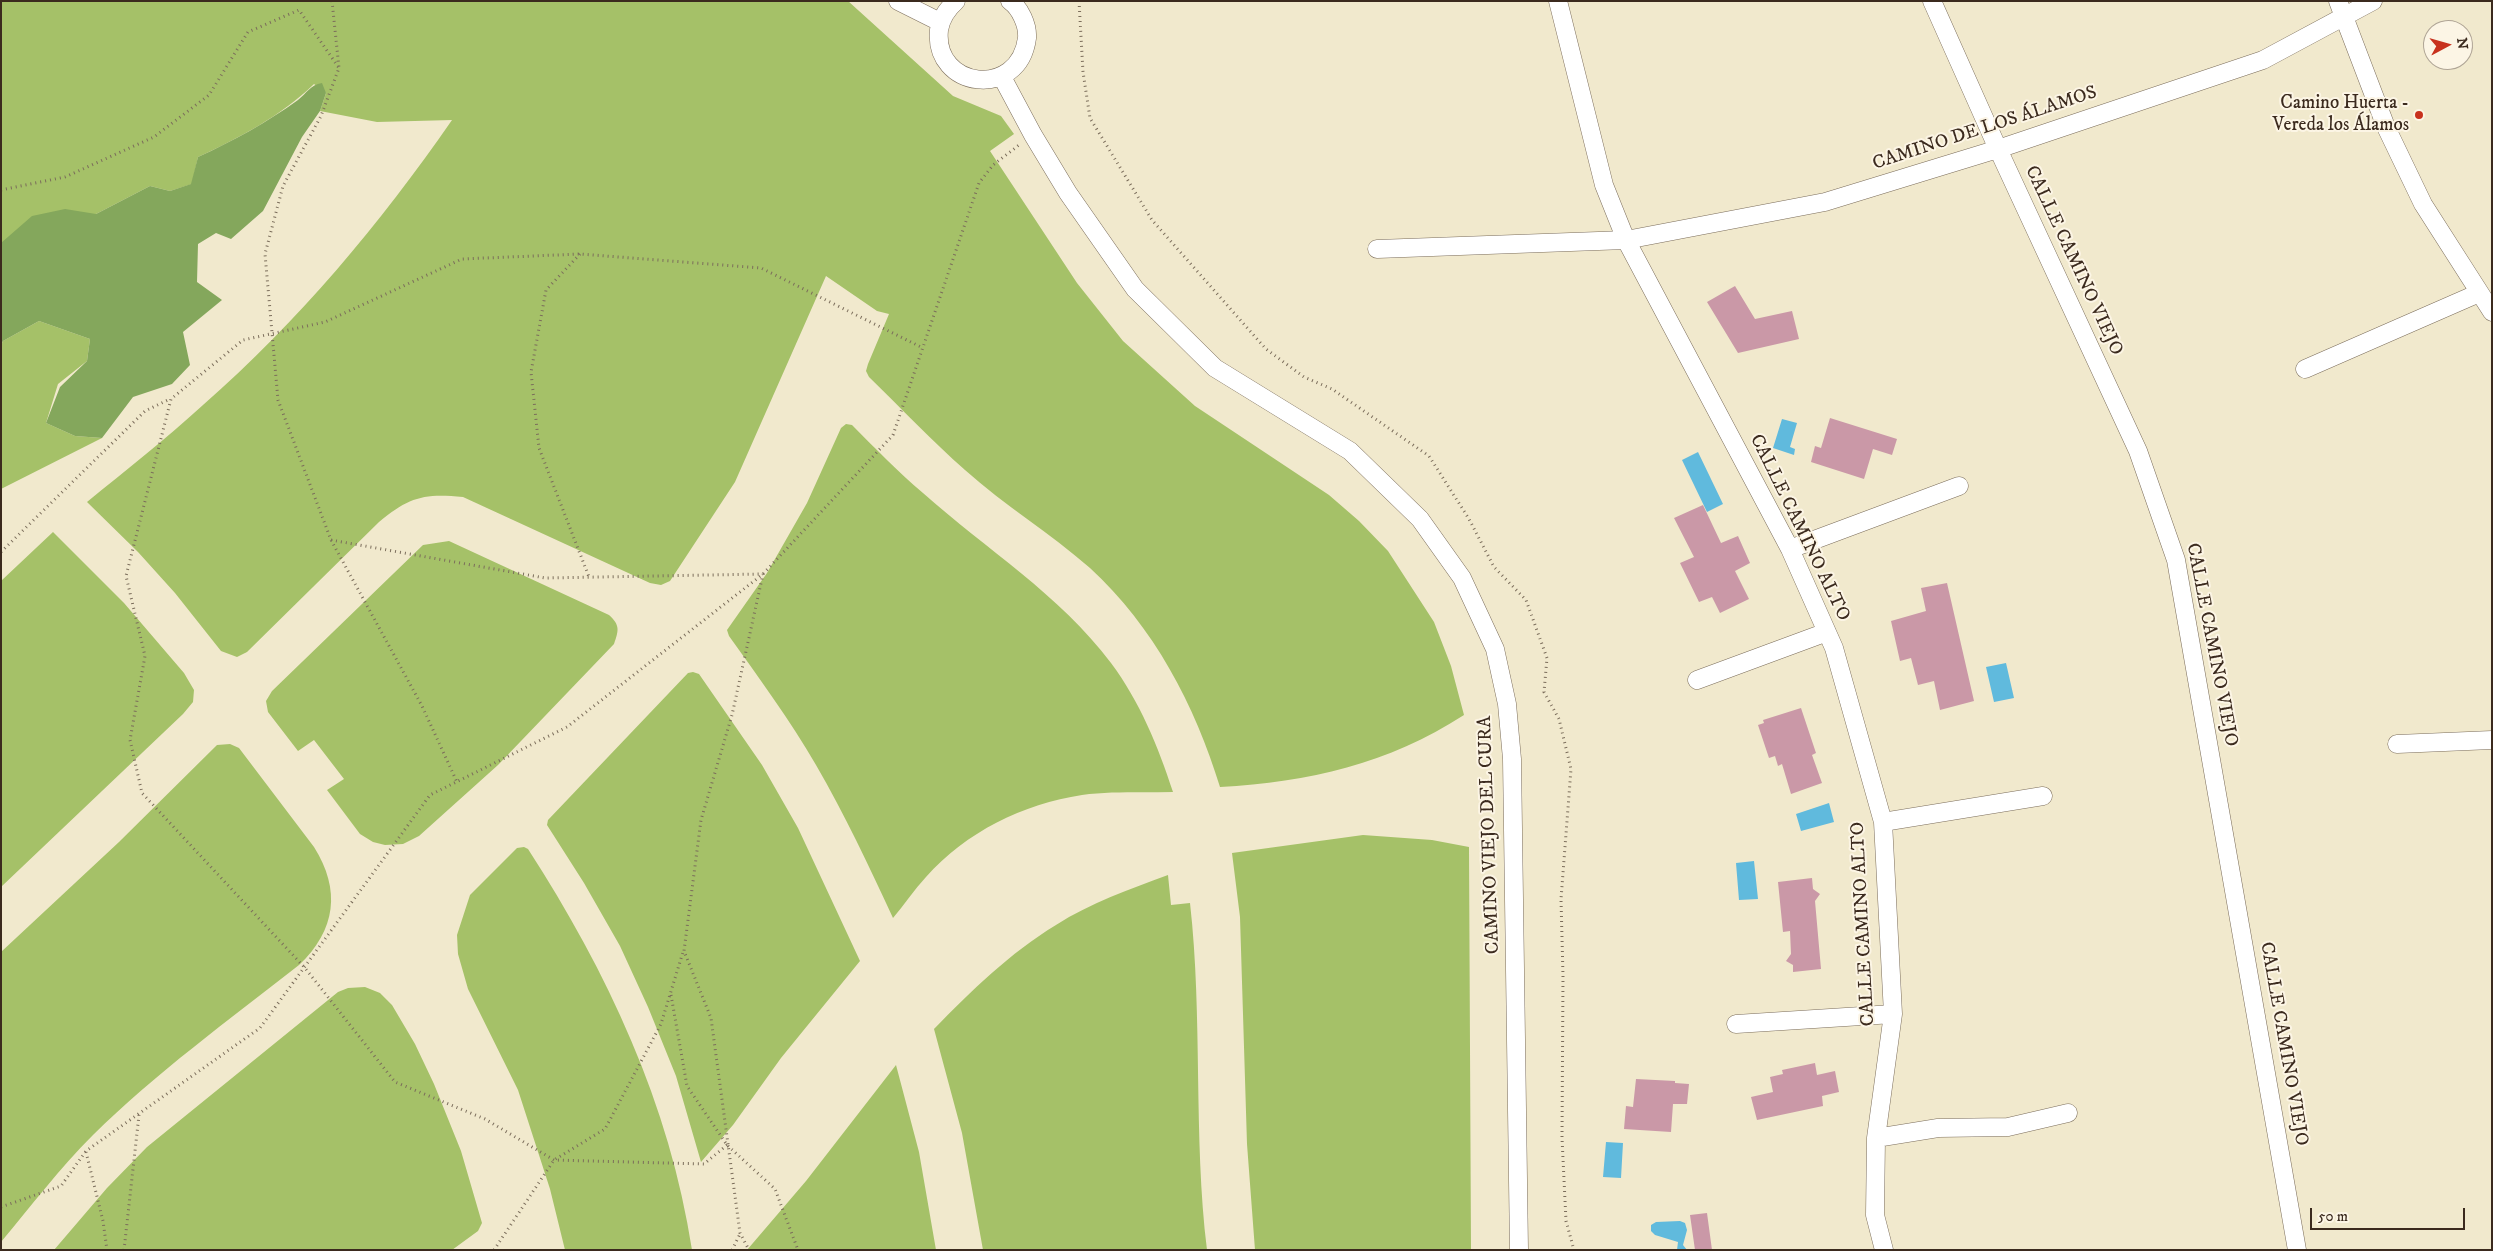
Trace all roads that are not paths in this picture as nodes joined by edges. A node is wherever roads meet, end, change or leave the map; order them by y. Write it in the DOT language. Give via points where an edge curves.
graph roads {
  1 [pos="898,1"];
  2 [pos="956,1"];
  3 [pos="1558,1"];
  4 [pos="1932,1"];
  5 [pos="2338,1"];
  6 [pos="2373,1"];
  7 [pos="1013,2"];
  8 [pos="2345,18"];
  9 [pos="940,22"];
  10 [pos="1002,76"];
  11 [pos="1998,149"];
  12 [pos="1626,240"];
  13 [pos="1377,249"];
  14 [pos="2479,293"];
  15 [pos="2492,312"];
  16 [pos="2305,370"];
  17 [pos="1959,486"];
  18 [pos="1790,550"];
  19 [pos="1827,632"];
  20 [pos="1697,680"];
  21 [pos="2492,740"];
  22 [pos="2397,744"];
  23 [pos="2043,796"];
  24 [pos="1883,822"];
  25 [pos="1893,1014"];
  26 [pos="1736,1024"];
  27 [pos="2068,1113"];
  28 [pos="1876,1138"];
  29 [pos="1519,1250"];
  30 [pos="1884,1250"];
  31 [pos="2297,1250"];
  1 -- 9 [label="street"];
  2 -- 9 [label="street"];
  3 -- 12 [label="street, CALLE CAMINO ALTO" via="1604,185"];
  4 -- 11 [label="street, CALLE CAMINO VIEJO"];
  5 -- 8 [label="street"];
  6 -- 8 [label="street, CAMINO DE LOS ÁLAMOS"];
  7 -- 10 [label="street" via="1024,18 1025,52 1016,66"];
  8 -- 11 [label="street, CAMINO DE LOS ÁLAMOS" via="2263,60"];
  8 -- 14 [label="street" via="2386,127 2423,204"];
  9 -- 10 [label="street" via="938,40 943,56 954,70 968,78 986,81"];
  10 -- 29 [label="street, CAMINO VIEJO DEL CURA" via="1068,193 1142,296 1216,368 1350,451 1420,519 1462,578 1495,649 1507,704 1512,759"];
  11 -- 12 [label="street, CAMINO DE LOS ÁLAMOS" via="1825,202"];
  11 -- 31 [label="street, CALLE CAMINO VIEJO" via="2138,451 2176,560"];
  12 -- 13 [label="street, CAMINO DE LOS ÁLAMOS"];
  12 -- 18 [label="street, CALLE CAMINO ALTO"];
  14 -- 15 [label="street"];
  14 -- 16 [label="street"];
  17 -- 18 [label="street"];
  18 -- 19 [label="street, CALLE CAMINO ALTO"];
  19 -- 20 [label="street"];
  19 -- 24 [label="street, CALLE CAMINO ALTO"];
  21 -- 22 [label="street"];
  23 -- 24 [label="street"];
  24 -- 25 [label="street, CALLE CAMINO ALTO"];
  25 -- 26 [label="street"];
  25 -- 28 [label="street, CALLE CAMINO ALTO"];
  27 -- 28 [label="street" via="2008,1127 1938,1128"];
  28 -- 30 [label="street, CALLE CAMINO ALTO" via="1875,1215"];
}
